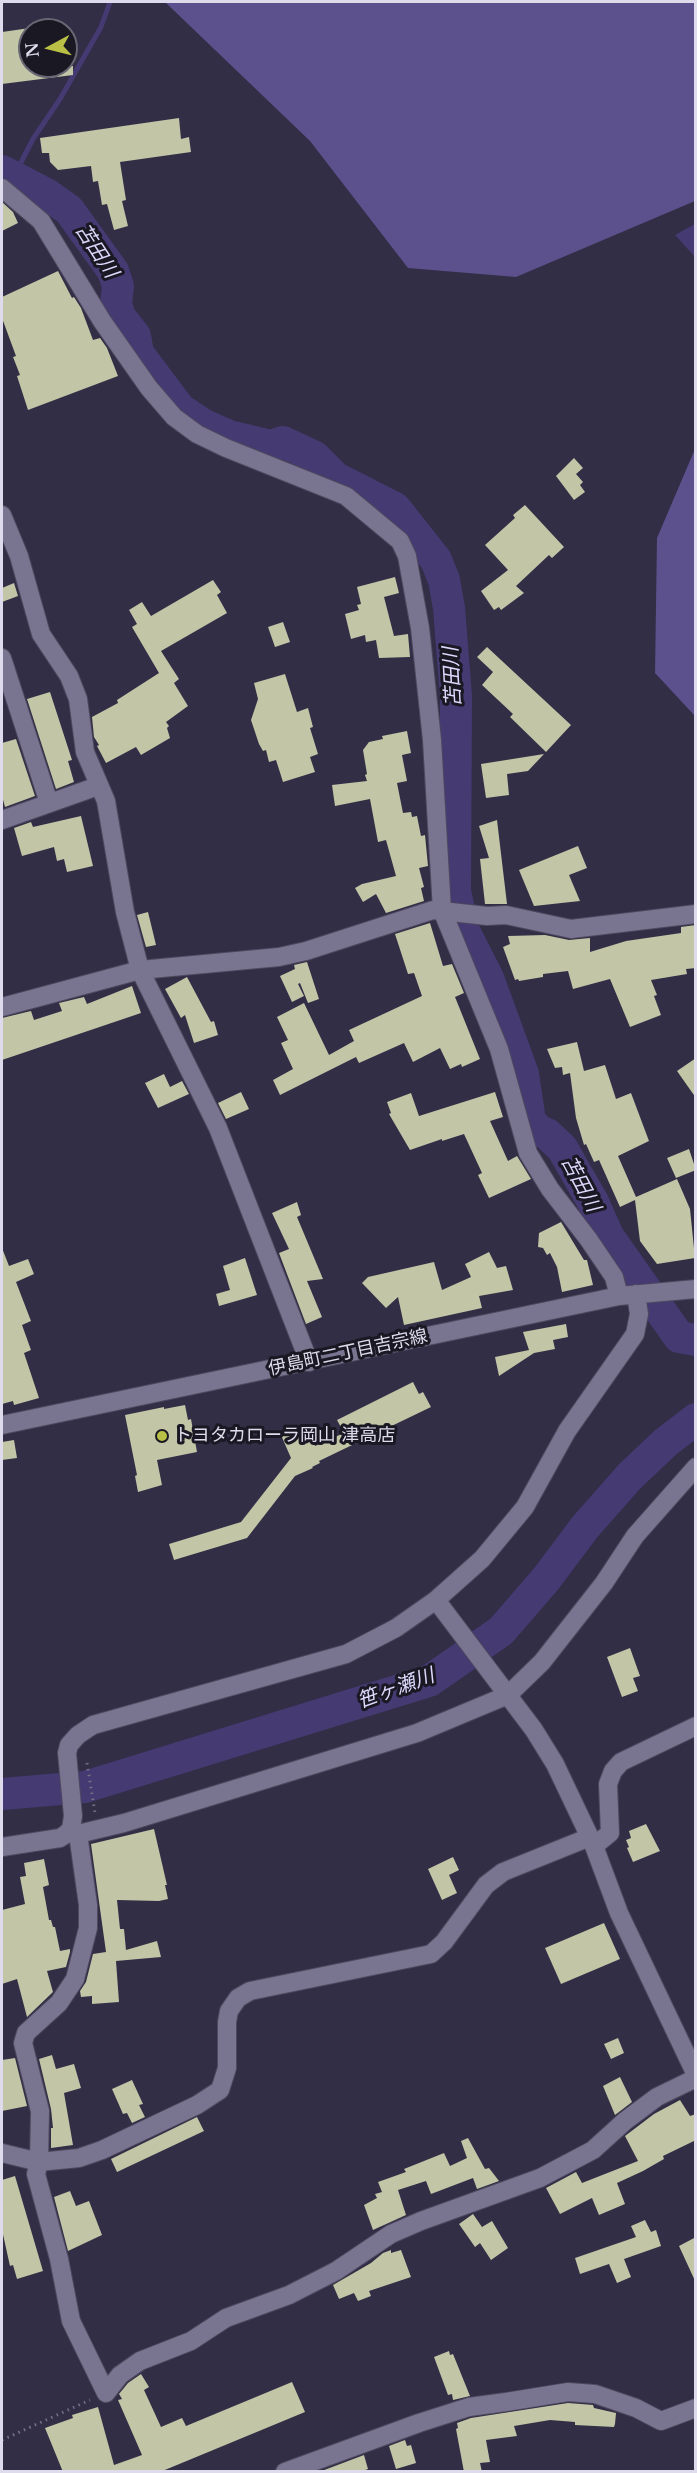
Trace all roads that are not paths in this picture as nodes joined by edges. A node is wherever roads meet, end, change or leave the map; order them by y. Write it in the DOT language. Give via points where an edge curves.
graph roads {
  1 [pos="2,188"];
  2 [pos="2,515"];
  3 [pos="2,658"];
  4 [pos="98,786"];
  5 [pos="49,803"];
  6 [pos="2,820"];
  7 [pos="445,911"];
  8 [pos="696,914"];
  9 [pos="140,970"];
  10 [pos="2,1007"];
  11 [pos="696,1289"];
  12 [pos="628,1295"];
  13 [pos="309,1362"];
  14 [pos="2,1425"];
  15 [pos="696,1467"];
  16 [pos="442,1607"];
  17 [pos="506,1693"];
  18 [pos="696,1726"];
  19 [pos="74,1828"];
  20 [pos="592,1842"];
  21 [pos="2,1846"];
  22 [pos="696,2077"];
  23 [pos="2,2153"];
  24 [pos="39,2162"];
  25 [pos="696,2408"];
  26 [pos="285,2472"];
  1 -- 7 [label="street" via="40,221 102,321 174,417 226,448 346,496 400,541 407,556 420,628"];
  2 -- 4 [label="street" via="19,556 41,634 69,676 78,699 85,752"];
  3 -- 5 [label="street"];
  4 -- 5 [label="street"];
  4 -- 9 [label="street" via="106,801 124,912"];
  5 -- 6 [label="street"];
  7 -- 8 [label="street" via="506,915 571,929"];
  7 -- 9 [label="street" via="433,910 279,957"];
  7 -- 12 [label="street" via="499,1050 528,1153"];
  9 -- 10 [label="street"];
  9 -- 13 [label="street" via="218,1128"];
  11 -- 12 [label="street, 伊島町二丁目吉宗線"];
  12 -- 13 [label="street, 伊島町二丁目吉宗線"];
  12 -- 16 [label="street" via="639,1314 635,1334 567,1431 525,1507"];
  13 -- 14 [label="street, 伊島町二丁目吉宗線"];
  15 -- 17 [label="street" via="635,1536 542,1662"];
  16 -- 17 [label="street"];
  16 -- 19 [label="street" via="346,1654 93,1725 69,1745 66,1758"];
  17 -- 19 [label="street" via="417,1733 124,1823"];
  17 -- 20 [label="street" via="555,1764"];
  18 -- 20 [label="street" via="621,1762 608,1784 610,1833"];
  19 -- 21 [label="street" via="60,1838"];
  19 -- 24 [label="street" via="88,1905 88,1928 75,1979 59,2003 26,2033 23,2043 40,2110"];
  20 -- 22 [label="street" via="619,1913"];
  20 -- 24 [label="street" via="503,1872 486,1885 431,1954 250,1991 238,1998 229,2011 227,2068 220,2090 102,2150 80,2158"];
  22 -- 24 [label="street" via="657,2097 593,2150 551,2173 391,2234 327,2276 226,2318 191,2341 140,2361 120,2375 106,2393 71,2321 36,2174"];
  23 -- 24 [label="street"];
  25 -- 26 [label="street" via="661,2421 595,2394 568,2392 469,2407"];
}
